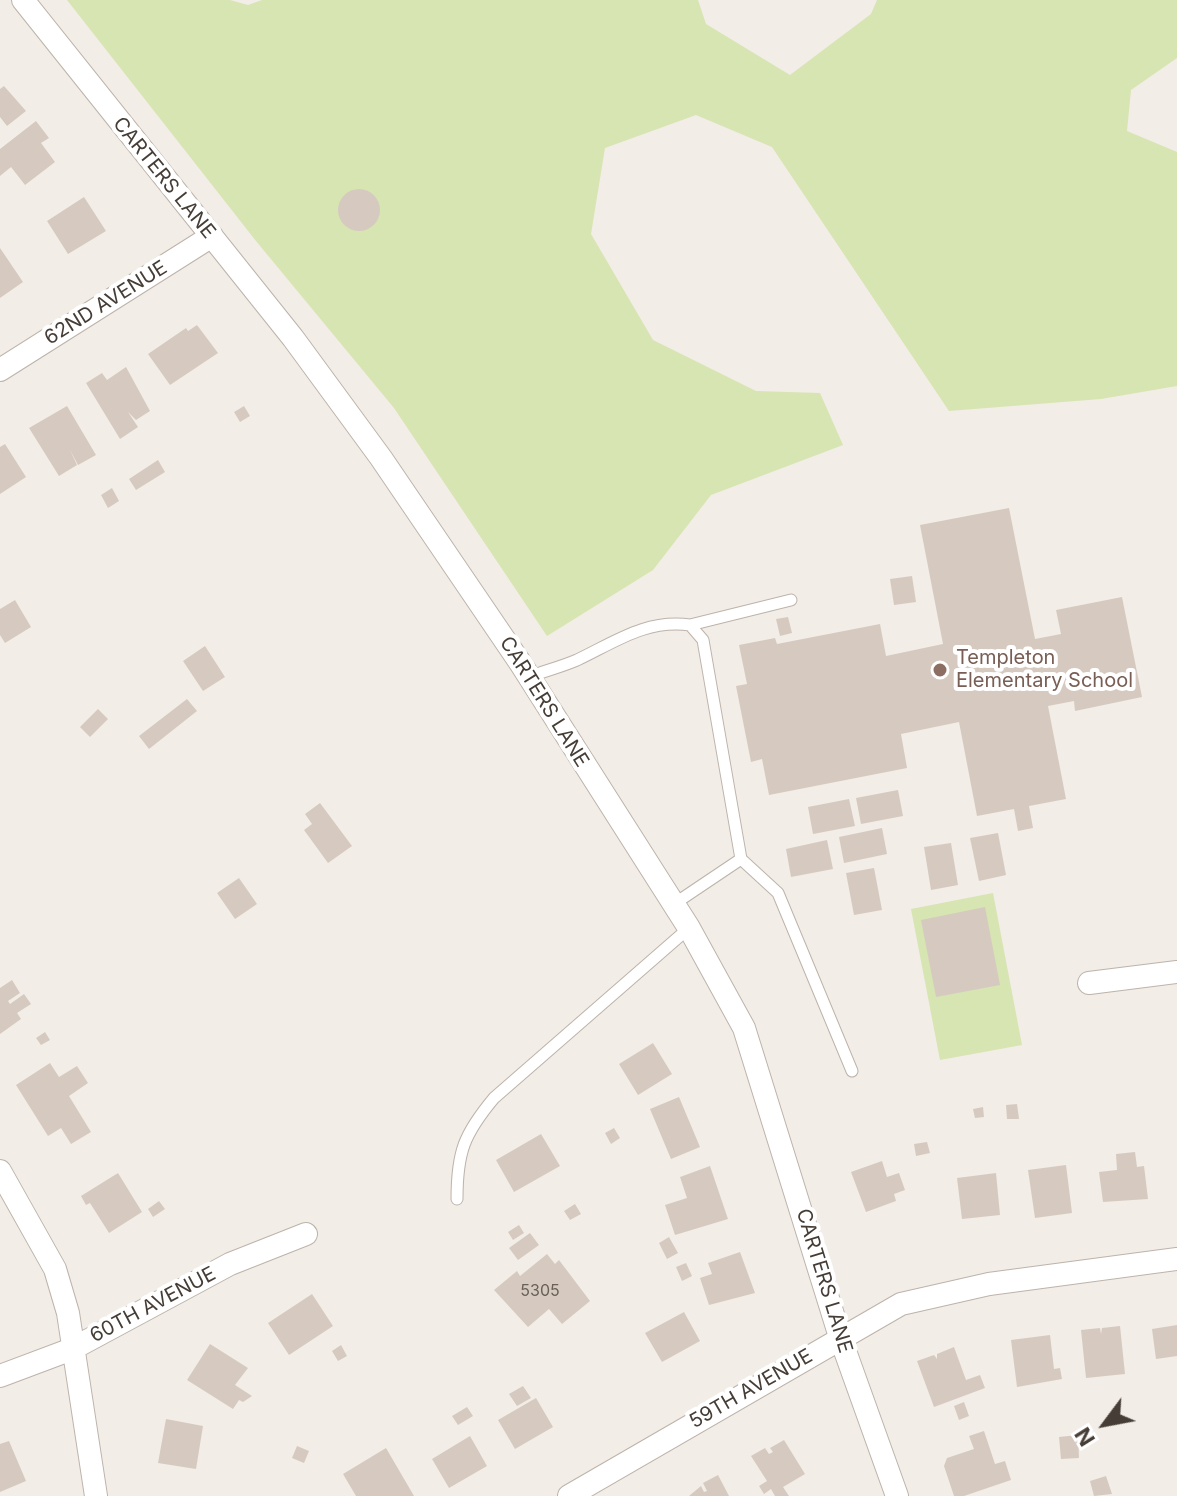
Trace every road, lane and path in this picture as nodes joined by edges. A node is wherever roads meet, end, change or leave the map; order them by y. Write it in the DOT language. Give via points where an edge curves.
graph roads {
  1 [pos="23,0"];
  2 [pos="212,236"];
  3 [pos="0,370"];
  4 [pos="791,600"];
  5 [pos="690,625"];
  6 [pos="529,677"];
  7 [pos="741,859"];
  8 [pos="674,904"];
  9 [pos="689,928"];
  10 [pos="1177,972"];
  11 [pos="1089,983"];
  12 [pos="852,1071"];
  13 [pos="0,1171"];
  14 [pos="457,1199"];
  15 [pos="306,1234"];
  16 [pos="1177,1259"];
  17 [pos="840,1337"];
  18 [pos="72,1349"];
  19 [pos="0,1376"];
  20 [pos="96,1496"];
  21 [pos="569,1496"];
  22 [pos="897,1496"];
  1 -- 2 [label="street, CARTERS LANE"];
  2 -- 3 [label="street, 62ND AVENUE"];
  2 -- 6 [label="street, CARTERS LANE" via="381,458"];
  4 -- 5 [label="lane"];
  5 -- 6 [label="lane" via="666,622 629,632 575,661"];
  5 -- 7 [label="lane" via="703,640"];
  6 -- 8 [label="street, CARTERS LANE"];
  7 -- 8 [label="lane"];
  7 -- 12 [label="lane" via="778,893"];
  8 -- 9 [label="street, CARTERS LANE"];
  9 -- 14 [label="lane" via="484,1109 460,1147"];
  9 -- 17 [label="street, CARTERS LANE" via="744,1028"];
  10 -- 11 [label="street"];
  13 -- 18 [label="street" via="55,1269"];
  15 -- 18 [label="street, 60TH AVENUE" via="230,1264"];
  16 -- 17 [label="street, 59TH AVENUE" via="939,1294 901,1304"];
  17 -- 21 [label="street, 59TH AVENUE"];
  17 -- 22 [label="street, CARTERS LANE"];
  18 -- 19 [label="street, 60TH AVENUE"];
  18 -- 20 [label="street"];
}
